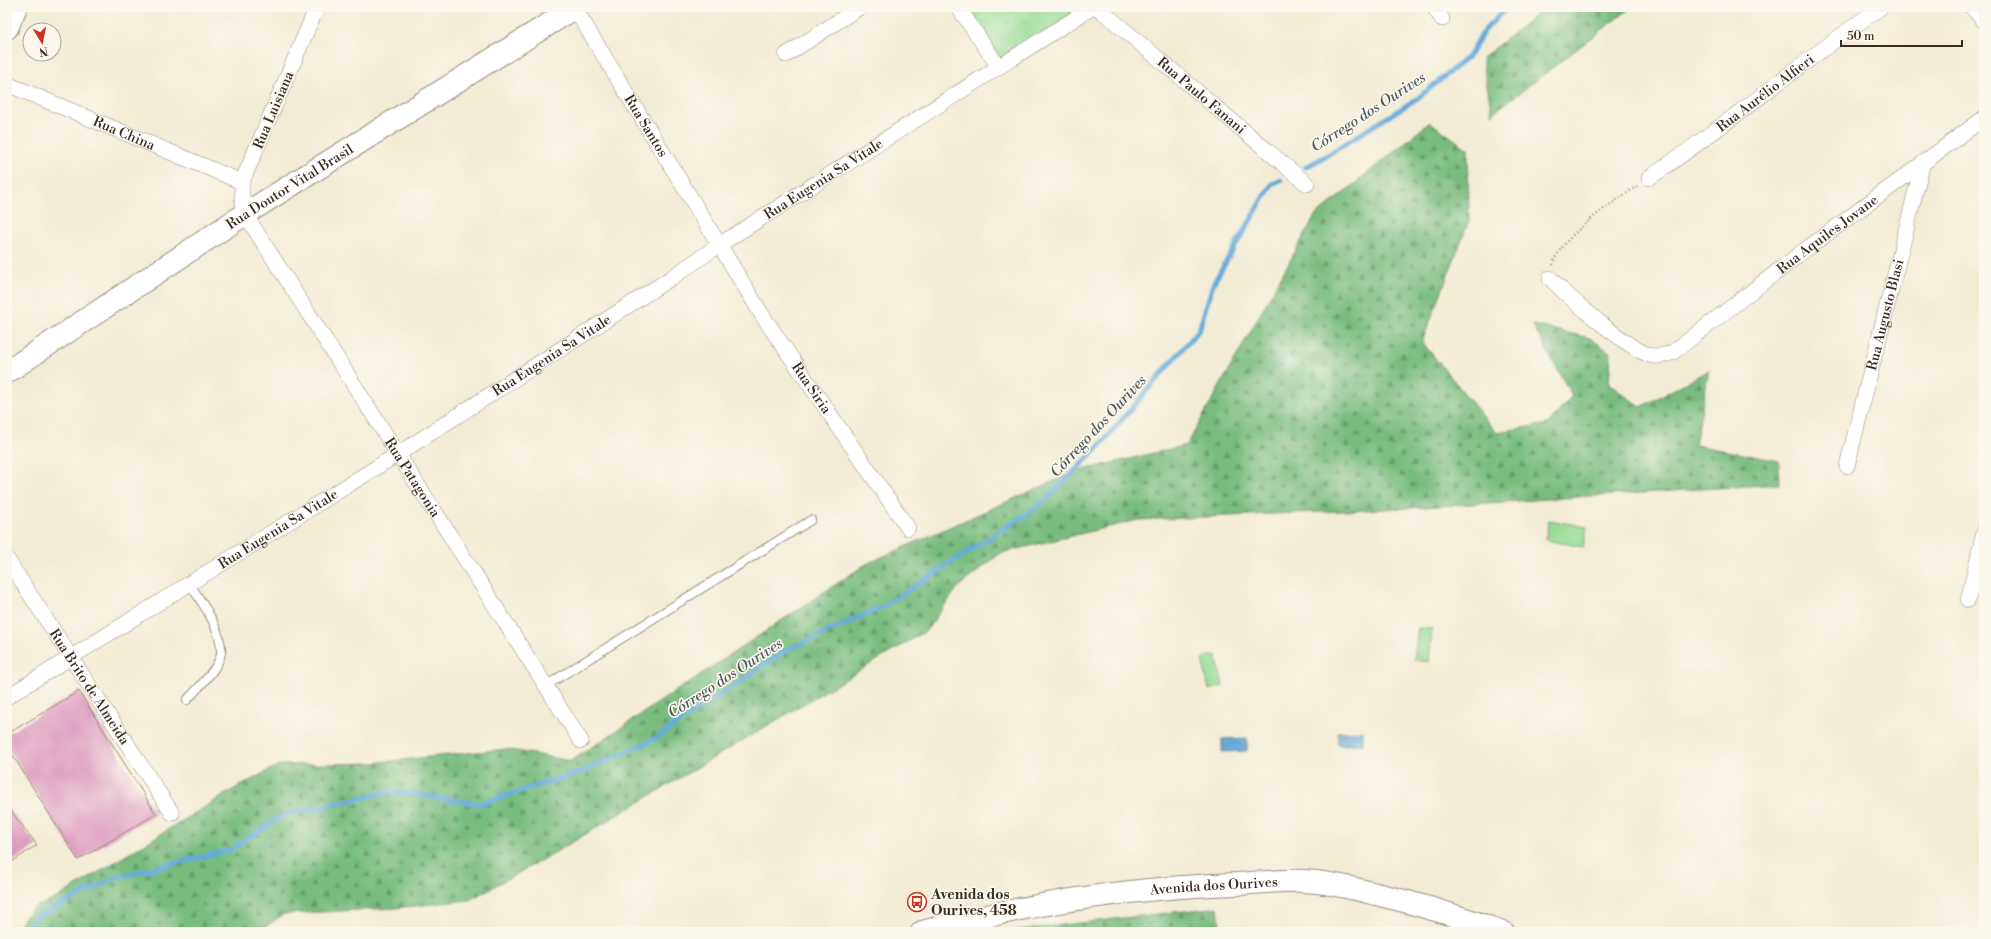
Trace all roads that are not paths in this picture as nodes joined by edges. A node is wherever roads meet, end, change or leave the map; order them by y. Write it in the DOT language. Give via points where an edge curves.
graph roads {
  1 [pos="16,7"];
  2 [pos="317,7"];
  3 [pos="575,7"];
  4 [pos="860,7"];
  5 [pos="958,7"];
  6 [pos="1093,7"];
  7 [pos="1097,7"];
  8 [pos="1881,7"];
  9 [pos="1972,7"];
  10 [pos="1984,21"];
  11 [pos="7,28"];
  12 [pos="786,55"];
  13 [pos="999,67"];
  14 [pos="7,84"];
  15 [pos="1984,118"];
  16 [pos="1923,162"];
  17 [pos="1649,178"];
  18 [pos="242,182"];
  19 [pos="1307,184"];
  20 [pos="245,214"];
  21 [pos="719,245"];
  22 [pos="1550,278"];
  23 [pos="7,372"];
  24 [pos="398,454"];
  25 [pos="1848,466"];
  26 [pos="811,520"];
  27 [pos="908,528"];
  28 [pos="1984,532"];
  29 [pos="7,560"];
  30 [pos="189,583"];
  31 [pos="1968,600"];
  32 [pos="72,657"];
  33 [pos="547,685"];
  34 [pos="7,697"];
  35 [pos="188,700"];
  36 [pos="581,740"];
  37 [pos="172,813"];
  38 [pos="922,932"];
  39 [pos="1503,932"];
  1 -- 11 [label="street"];
  2 -- 18 [label="street, Rua Luisiana"];
  3 -- 20 [label="street, Rua Doutor Vital Brasil"];
  3 -- 21 [label="street, Rua Santos"];
  4 -- 12 [label="street"];
  5 -- 13 [label="street"];
  6 -- 13 [label="street, Rua Eugenia Sa Vitale"];
  7 -- 19 [label="street, Rua Paulo Fanani"];
  8 -- 17 [label="street, Rua Aurélio Alfieri"];
  9 -- 10 [label="street"];
  13 -- 21 [label="street, Rua Eugenia Sa Vitale"];
  14 -- 18 [label="street, Rua China"];
  15 -- 16 [label="street, Rua Aquiles Jovane"];
  16 -- 22 [label="street, Rua Aquiles Jovane" via="1672,352 1654,356 1638,351 1571,299"];
  16 -- 25 [label="street, Rua Augusto Blasi"];
  18 -- 20 [label="street, Rua Luisiana"];
  20 -- 23 [label="street, Rua Doutor Vital Brasil"];
  20 -- 24 [label="street, Rua Patagonia"];
  21 -- 24 [label="street, Rua Eugenia Sa Vitale"];
  21 -- 27 [label="street, Rua Siria" via="764,318"];
  24 -- 30 [label="street, Rua Eugenia Sa Vitale"];
  24 -- 33 [label="street, Rua Patagonia"];
  26 -- 33 [label="lane"];
  28 -- 31 [label="street"];
  29 -- 32 [label="street, Rua Brito de Almeida"];
  30 -- 32 [label="street, Rua Eugenia Sa Vitale"];
  30 -- 35 [label="lane" via="217,633 221,653 208,677"];
  32 -- 34 [label="street, Rua Eugenia Sa Vitale"];
  32 -- 37 [label="street, Rua Brito de Almeida"];
  33 -- 36 [label="street, Rua Patagonia"];
  38 -- 39 [label="street, Avenida dos Ourives" via="970,919 1051,903 1140,889 1305,881 1346,887 1410,902"];
}
